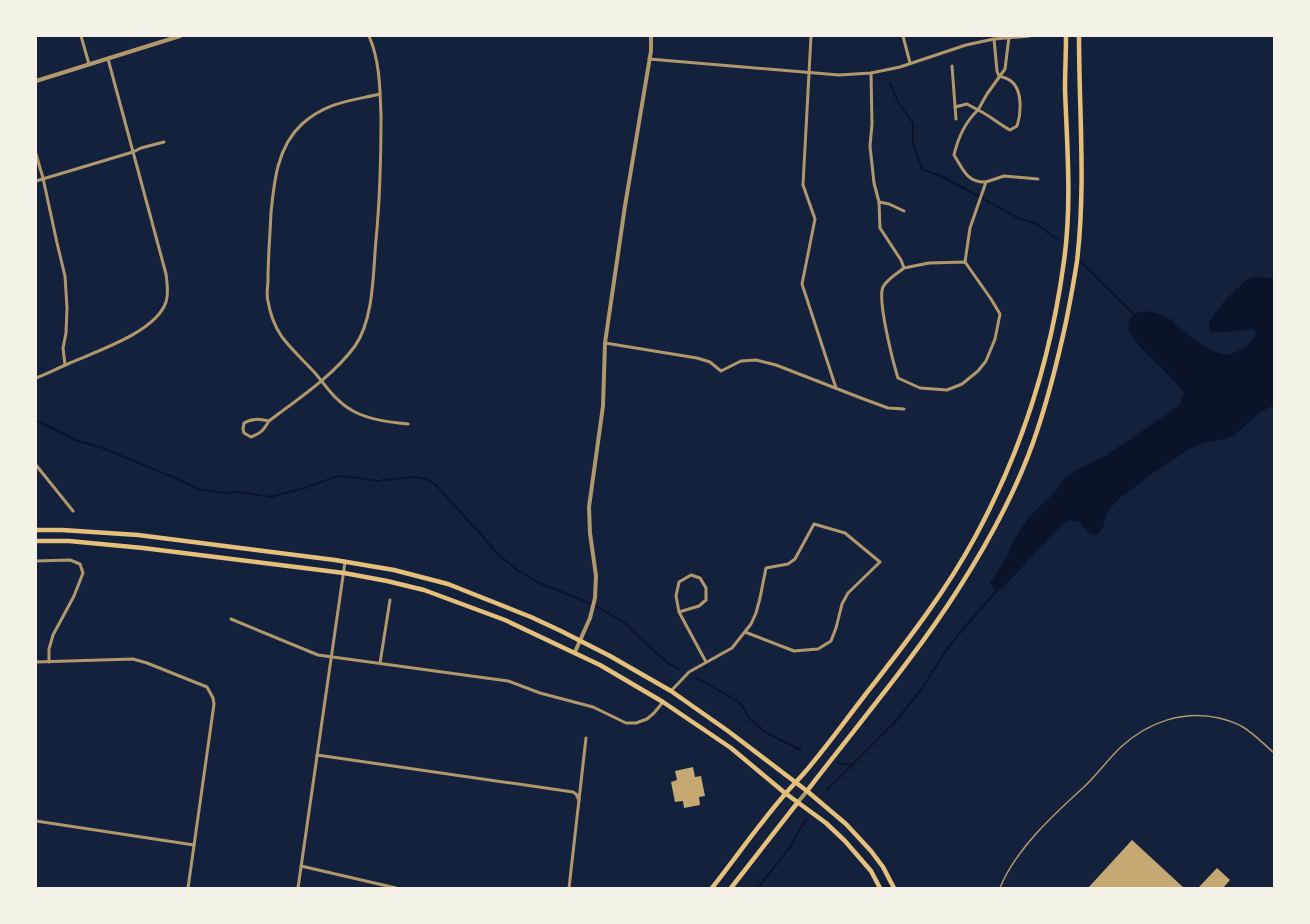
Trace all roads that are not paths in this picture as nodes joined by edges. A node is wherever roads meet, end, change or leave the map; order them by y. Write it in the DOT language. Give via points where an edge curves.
graph roads {
  1 [pos="81,36"];
  2 [pos="180,36"];
  3 [pos="369,36"];
  4 [pos="651,36"];
  5 [pos="811,36"];
  6 [pos="903,36"];
  7 [pos="1030,36"];
  8 [pos="1066,36"];
  9 [pos="1079,36"];
  10 [pos="1009,37"];
  11 [pos="994,39"];
  12 [pos="108,59"];
  13 [pos="650,59"];
  14 [pos="910,63"];
  15 [pos="89,64"];
  16 [pos="952,66"];
  17 [pos="809,72"];
  18 [pos="871,73"];
  19 [pos="999,76"];
  20 [pos="36,81"];
  21 [pos="380,94"];
  22 [pos="955,107"];
  23 [pos="978,110"];
  24 [pos="956,119"];
  25 [pos="164,142"];
  26 [pos="133,152"];
  27 [pos="36,154"];
  28 [pos="43,178"];
  29 [pos="1038,179"];
  30 [pos="36,181"];
  31 [pos="986,182"];
  32 [pos="879,202"];
  33 [pos="904,211"];
  34 [pos="966,262"];
  35 [pos="904,268"];
  36 [pos="605,343"];
  37 [pos="65,365"];
  38 [pos="36,378"];
  39 [pos="321,381"];
  40 [pos="836,388"];
  41 [pos="904,410"];
  42 [pos="269,421"];
  43 [pos="408,424"];
  44 [pos="36,466"];
  45 [pos="73,511"];
  46 [pos="36,530"];
  47 [pos="36,541"];
  48 [pos="36,561"];
  49 [pos="345,562"];
  50 [pos="344,573"];
  51 [pos="390,600"];
  52 [pos="679,612"];
  53 [pos="231,619"];
  54 [pos="745,632"];
  55 [pos="580,641"];
  56 [pos="575,652"];
  57 [pos="331,658"];
  58 [pos="36,662"];
  59 [pos="49,662"];
  60 [pos="706,662"];
  61 [pos="380,663"];
  62 [pos="671,691"];
  63 [pos="663,702"];
  64 [pos="586,738"];
  65 [pos="1274,753"];
  66 [pos="317,755"];
  67 [pos="795,783"];
  68 [pos="807,791"];
  69 [pos="785,793"];
  70 [pos="579,800"];
  71 [pos="798,802"];
  72 [pos="36,821"];
  73 [pos="194,845"];
  74 [pos="301,866"];
  75 [pos="188,888"];
  76 [pos="298,888"];
  77 [pos="396,888"];
  78 [pos="569,888"];
  79 [pos="712,888"];
  80 [pos="731,888"];
  81 [pos="880,888"];
  82 [pos="894,888"];
  83 [pos="1000,888"];
  1 -- 15 [label="street"];
  2 -- 12 [label="street"];
  3 -- 21 [label="street" via="378,70"];
  4 -- 13 [label="street"];
  5 -- 17 [label="street"];
  6 -- 14 [label="street"];
  7 -- 10 [label="street"];
  8 -- 67 [label="main road" via="1069,193 1064,260 1046,355 1027,419 992,505 954,572 902,648"];
  9 -- 68 [label="main road" via="1081,211 1077,261 1060,352 1036,433 1007,501 984,547 959,588 906,663"];
  10 -- 11 [label="street"];
  10 -- 19 [label="street" via="1005,69"];
  11 -- 14 [label="street"];
  11 -- 19 [label="street"];
  12 -- 15 [label="street"];
  12 -- 26 [label="street"];
  13 -- 17 [label="street"];
  13 -- 36 [label="street"];
  14 -- 18 [label="street"];
  15 -- 20 [label="street"];
  16 -- 22 [label="street"];
  17 -- 18 [label="street" via="839,75"];
  17 -- 40 [label="street" via="803,185 815,219 802,284"];
  18 -- 32 [label="street" via="870,146"];
  19 -- 23 [label="street"];
  19 -- 23 [label="street" via="1012,81 1017,90 1020,116 1017,126 1010,130"];
  21 -- 39 [label="street" via="379,205 366,323 355,345"];
  21 -- 39 [label="street" via="335,105 302,124 283,151 274,182 267,300 282,336"];
  22 -- 23 [label="street" via="967,104"];
  22 -- 24 [label="street"];
  23 -- 31 [label="street" via="970,118 958,139 954,155 968,177 977,183"];
  25 -- 26 [label="street"];
  26 -- 28 [label="street"];
  26 -- 37 [label="street" via="166,274 167,301 152,323 112,345"];
  27 -- 28 [label="street"];
  28 -- 30 [label="street"];
  28 -- 37 [label="street" via="65,276"];
  29 -- 31 [label="street" via="1004,176"];
  31 -- 34 [label="street" via="970,228"];
  32 -- 33 [label="street"];
  32 -- 35 [label="street" via="880,228"];
  34 -- 35 [label="street" via="929,263"];
  34 -- 35 [label="street" via="1000,314 995,339 986,361 962,384 947,390 920,388 898,378 890,350 882,296 883,287"];
  36 -- 40 [label="street" via="697,358 710,362 721,370 741,361 756,360"];
  36 -- 55 [label="street" via="603,406 590,507 596,587 593,611"];
  37 -- 38 [label="street"];
  39 -- 42 [label="street"];
  39 -- 43 [label="street" via="337,400 354,412 372,419"];
  40 -- 41 [label="street" via="888,408"];
  42 -- 42 [label="street" via="258,434 250,437 244,433 244,423 250,420"];
  44 -- 45 [label="street"];
  46 -- 49 [label="main road" via="138,535"];
  47 -- 50 [label="main road" via="143,548"];
  48 -- 59 [label="street" via="70,560 80,564 83,572 74,596 53,635"];
  49 -- 50 [label="street"];
  49 -- 55 [label="main road" via="394,570 448,584 531,617"];
  50 -- 56 [label="main road" via="431,592 506,620"];
  50 -- 57 [label="street"];
  51 -- 61 [label="street"];
  52 -- 52 [label="street" via="676,596 679,582 691,574 700,578 706,588 706,600 699,606"];
  52 -- 60 [label="street"];
  53 -- 57 [label="street"];
  54 -- 54 [label="street" via="756,613 766,568 788,564 795,559 814,524 845,533 880,562 848,593 831,641 818,649 794,651"];
  54 -- 60 [label="street" via="732,648"];
  55 -- 56 [label="street"];
  55 -- 62 [label="main road"];
  56 -- 63 [label="main road"];
  57 -- 61 [label="street"];
  57 -- 66 [label="street"];
  58 -- 59 [label="street"];
  59 -- 73 [label="street" via="133,660 207,687 214,704"];
  60 -- 62 [label="street" via="689,672"];
  61 -- 63 [label="street" via="508,681 540,693 594,707 626,723 647,719"];
  62 -- 67 [label="main road"];
  63 -- 69 [label="main road" via="731,748"];
  64 -- 70 [label="street"];
  65 -- 83 [label="lane" via="1242,726 1209,716 1171,718 1148,727 1122,746 1056,813 1010,866"];
  66 -- 70 [label="street" via="573,792"];
  66 -- 74 [label="street"];
  67 -- 68 [label="main road"];
  67 -- 69 [label="main road"];
  68 -- 71 [label="street"];
  68 -- 82 [label="main road" via="846,824 871,851 884,867"];
  69 -- 71 [label="main road"];
  69 -- 79 [label="main road"];
  70 -- 78 [label="street"];
  71 -- 80 [label="main road"];
  71 -- 81 [label="main road" via="845,841 871,872"];
  72 -- 73 [label="street"];
  73 -- 75 [label="street"];
  74 -- 76 [label="street"];
  74 -- 77 [label="street"];
}
